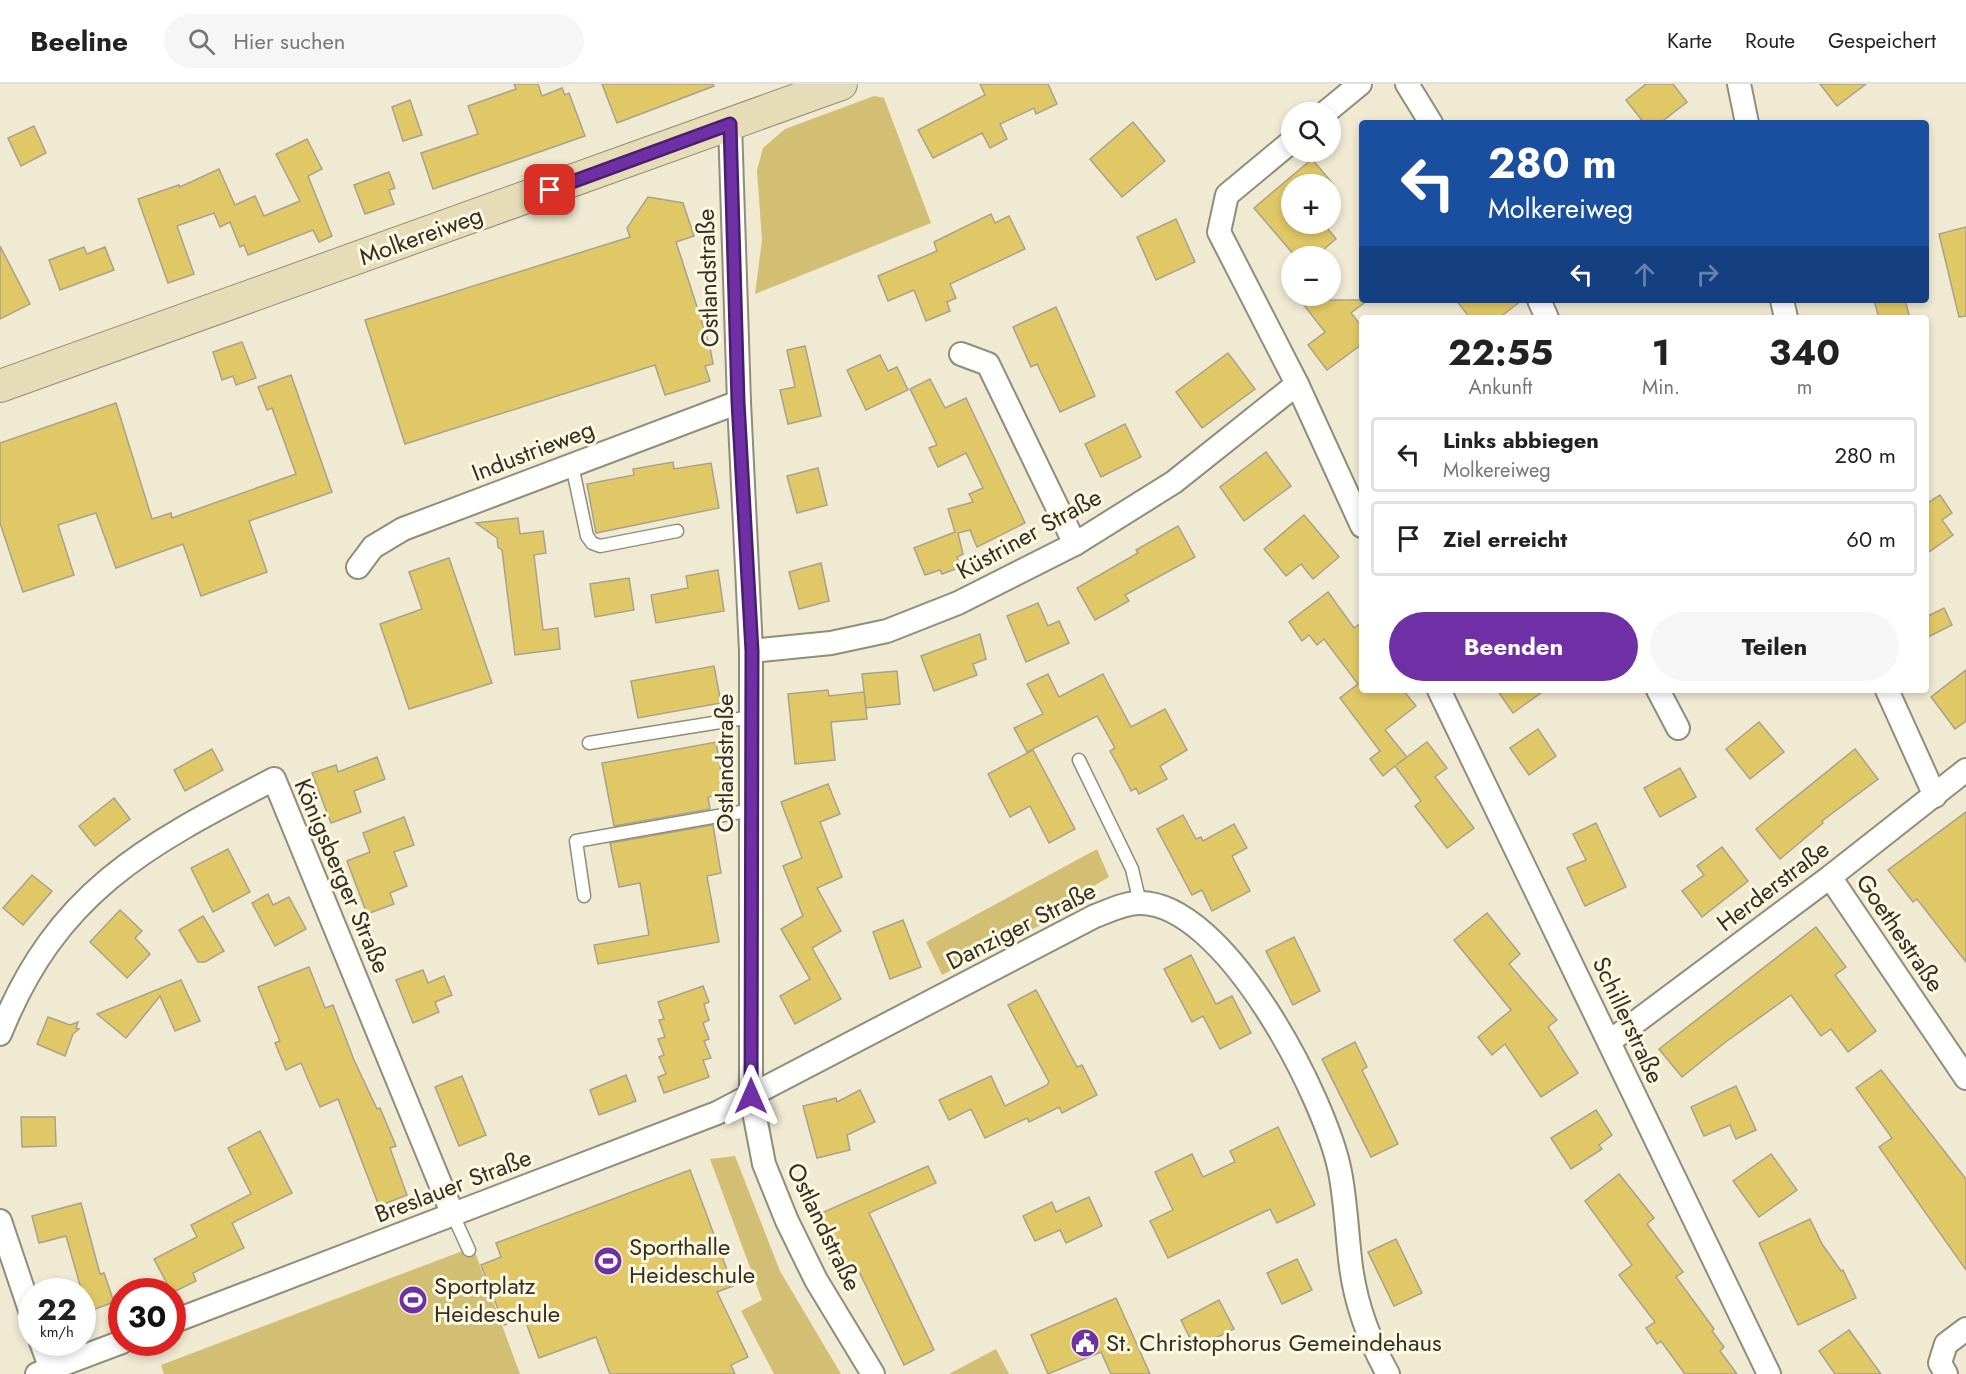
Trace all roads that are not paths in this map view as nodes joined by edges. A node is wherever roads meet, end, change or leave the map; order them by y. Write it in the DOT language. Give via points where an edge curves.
graph roads {
  1 [pos="841,84"];
  2 [pos="1360,84"];
  3 [pos="1407,84"];
  4 [pos="1739,84"];
  5 [pos="1338,102"];
  6 [pos="1429,120"];
  7 [pos="1746,120"];
  8 [pos="730,124"];
  9 [pos="1281,150"];
  10 [pos="961,354"];
  11 [pos="1297,384"];
  12 [pos="0,386"];
  13 [pos="738,402"];
  14 [pos="572,465"];
  15 [pos="1359,519"];
  16 [pos="677,531"];
  17 [pos="1074,544"];
  18 [pos="358,567"];
  19 [pos="752,651"];
  20 [pos="1440,693"];
  21 [pos="1660,693"];
  22 [pos="1888,693"];
  23 [pos="751,717"];
  24 [pos="1678,728"];
  25 [pos="589,743"];
  26 [pos="1080,760"];
  27 [pos="1966,770"];
  28 [pos="1935,796"];
  29 [pos="752,810"];
  30 [pos="1830,877"];
  31 [pos="585,896"];
  32 [pos="1140,903"];
  33 [pos="0,1035"];
  34 [pos="1609,1042"];
  35 [pos="1966,1078"];
  36 [pos="751,1096"];
  37 [pos="453,1215"];
  38 [pos="0,1221"];
  39 [pos="469,1250"];
  40 [pos="18,1278"];
  41 [pos="186,1317"];
  42 [pos="1966,1329"];
  43 [pos="108,1347"];
  44 [pos="42,1356"];
  45 [pos="44,1371"];
  46 [pos="873,1374"];
  47 [pos="1388,1374"];
  48 [pos="1769,1374"];
  49 [pos="1946,1374"];
  1 -- 8 [label="main road, Molkereiweg"];
  2 -- 5 [label="street"];
  3 -- 6 [label="street"];
  4 -- 7 [label="street"];
  8 -- 12 [label="main road, Molkereiweg"];
  8 -- 13 [label="street, Ostlandstraße"];
  9 -- 11 [label="street" via="1227,195 1220,232"];
  10 -- 17 [label="street" via="988,364"];
  11 -- 15 [label="street"];
  11 -- 17 [label="street, Küstriner Straße" via="1174,482"];
  13 -- 14 [label="street, Industrieweg"];
  13 -- 19 [label="street, Ostlandstraße"];
  14 -- 16 [label="lane" via="587,536 592,543 600,546"];
  14 -- 18 [label="street, Industrieweg" via="403,529 373,547"];
  17 -- 19 [label="street, Küstriner Straße" via="958,603 887,631 831,643"];
  19 -- 23 [label="street, Ostlandstraße"];
  20 -- 34 [label="street, Schillerstraße"];
  21 -- 24 [label="street"];
  22 -- 28 [label="street"];
  23 -- 25 [label="lane"];
  23 -- 29 [label="street, Ostlandstraße"];
  26 -- 32 [label="lane" via="1132,869"];
  27 -- 28 [label="street, Herderstraße"];
  28 -- 30 [label="street, Herderstraße"];
  29 -- 31 [label="lane" via="576,841"];
  29 -- 36 [label="street, Ostlandstraße"];
  30 -- 34 [label="street, Herderstraße"];
  30 -- 35 [label="street, Goethestraße"];
  32 -- 36 [label="street, Danziger Straße" via="1095,916"];
  32 -- 47 [label="street" via="1162,908 1190,923 1231,961 1298,1058 1324,1118 1340,1171 1358,1303"];
  33 -- 37 [label="street, Königsberger Straße" via="32,966 98,886 156,842 274,779"];
  34 -- 48 [label="street, Schillerstraße"];
  36 -- 37 [label="street, Breslauer Straße" via="717,1113"];
  36 -- 46 [label="street, Ostlandstraße" via="764,1164 787,1221 816,1280"];
  37 -- 39 [label="lane"];
  37 -- 41 [label="street, Breslauer Straße"];
  38 -- 40 [label="street"];
  42 -- 49 [label="street" via="1946,1344 1940,1363"];
  43 -- 45 [label="street"];
  44 -- 45 [label="street"];
}
